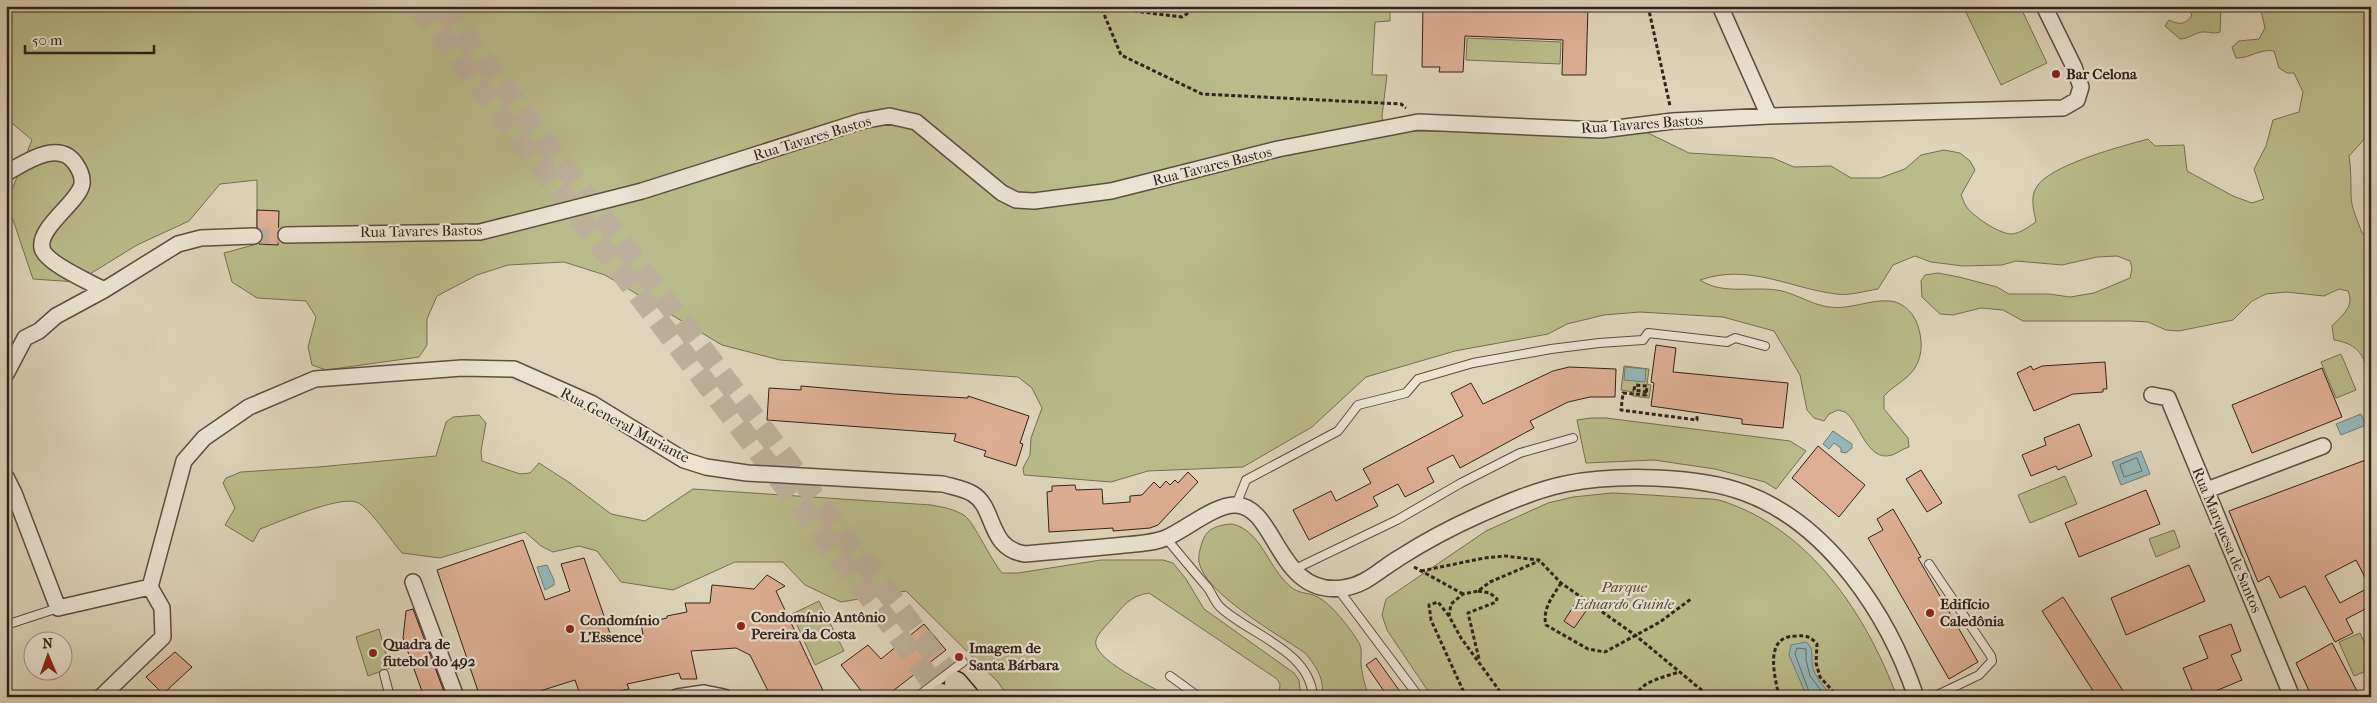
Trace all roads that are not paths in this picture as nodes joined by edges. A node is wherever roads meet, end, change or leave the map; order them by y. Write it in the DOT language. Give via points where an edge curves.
graph roads {
  1 [pos="1720,6"];
  2 [pos="2044,6"];
  3 [pos="1768,116"];
  4 [pos="6,173"];
  5 [pos="286,235"];
  6 [pos="254,236"];
  7 [pos="104,290"];
  8 [pos="1765,346"];
  9 [pos="6,374"];
  10 [pos="2152,395"];
  11 [pos="1573,438"];
  12 [pos="2323,446"];
  13 [pos="6,477"];
  14 [pos="2207,490"];
  15 [pos="1236,505"];
  16 [pos="1166,538"];
  17 [pos="1929,564"];
  18 [pos="1293,570"];
  19 [pos="412,582"];
  20 [pos="150,587"];
  21 [pos="1338,589"];
  22 [pos="58,608"];
  23 [pos="6,624"];
  24 [pos="384,674"];
  25 [pos="1170,676"];
  26 [pos="954,687"];
  27 [pos="101,697"];
  28 [pos="390,697"];
  29 [pos="456,697"];
  30 [pos="677,697"];
  31 [pos="724,697"];
  32 [pos="917,697"];
  33 [pos="1199,697"];
  34 [pos="1313,697"];
  35 [pos="1419,697"];
  36 [pos="1916,697"];
  37 [pos="1933,697"];
  38 [pos="2292,697"];
  1 -- 3 [label="street"];
  2 -- 3 [label="street, Rua Tavares Bastos" via="2081,87 2077,100 2063,108"];
  3 -- 5 [label="street, Rua Tavares Bastos" via="1601,130 1418,122 1278,150 1111,191 1034,201 1016,200 1002,193 916,122 889,116 862,121 642,191 480,232"];
  4 -- 7 [label="street" via="42,154 58,153 72,159 81,172 82,186 42,237 42,249 49,259"];
  6 -- 7 [label="street" via="201,238 178,244"];
  7 -- 9 [label="street" via="56,316 25,338"];
  8 -- 15 [label="lane" via="1735,338 1726,342 1648,333 1642,340 1551,349 1473,363 1418,379 1406,393 1358,405 1338,431 1246,480"];
  10 -- 14 [label="street, Rua Marquesa de Santos" via="2168,398"];
  11 -- 18 [label="lane" via="1520,453 1397,520"];
  12 -- 14 [label="street"];
  13 -- 22 [label="street"];
  14 -- 38 [label="street, Rua Marquesa de Santos"];
  15 -- 16 [label="street, Rua General Mariante" via="1221,508"];
  15 -- 18 [label="street" via="1258,516"];
  16 -- 20 [label="street, Rua General Mariante" via="1016,553 1002,544 980,500 974,494 951,486 898,480 748,473 706,467 684,460 591,404 514,369 462,368 315,379 249,407 204,438 184,461"];
  16 -- 34 [label="lane" via="1210,591 1219,607 1293,658 1307,672"];
  17 -- 37 [label="lane" via="1992,656 1992,661 1979,675"];
  18 -- 21 [label="street" via="1316,586"];
  19 -- 29 [label="street"];
  20 -- 22 [label="street"];
  20 -- 27 [label="street" via="162,608 163,636"];
  21 -- 35 [label="lane"];
  21 -- 36 [label="street" via="1358,586 1398,558 1470,519 1564,484 1651,479 1711,483 1747,493 1781,511 1824,544 1866,594 1897,652"];
  22 -- 23 [label="lane"];
  24 -- 28 [label="lane"];
  25 -- 33 [label="lane"];
  26 -- 32 [label="lane"];
  30 -- 31 [label="street" via="704,693"];
}
